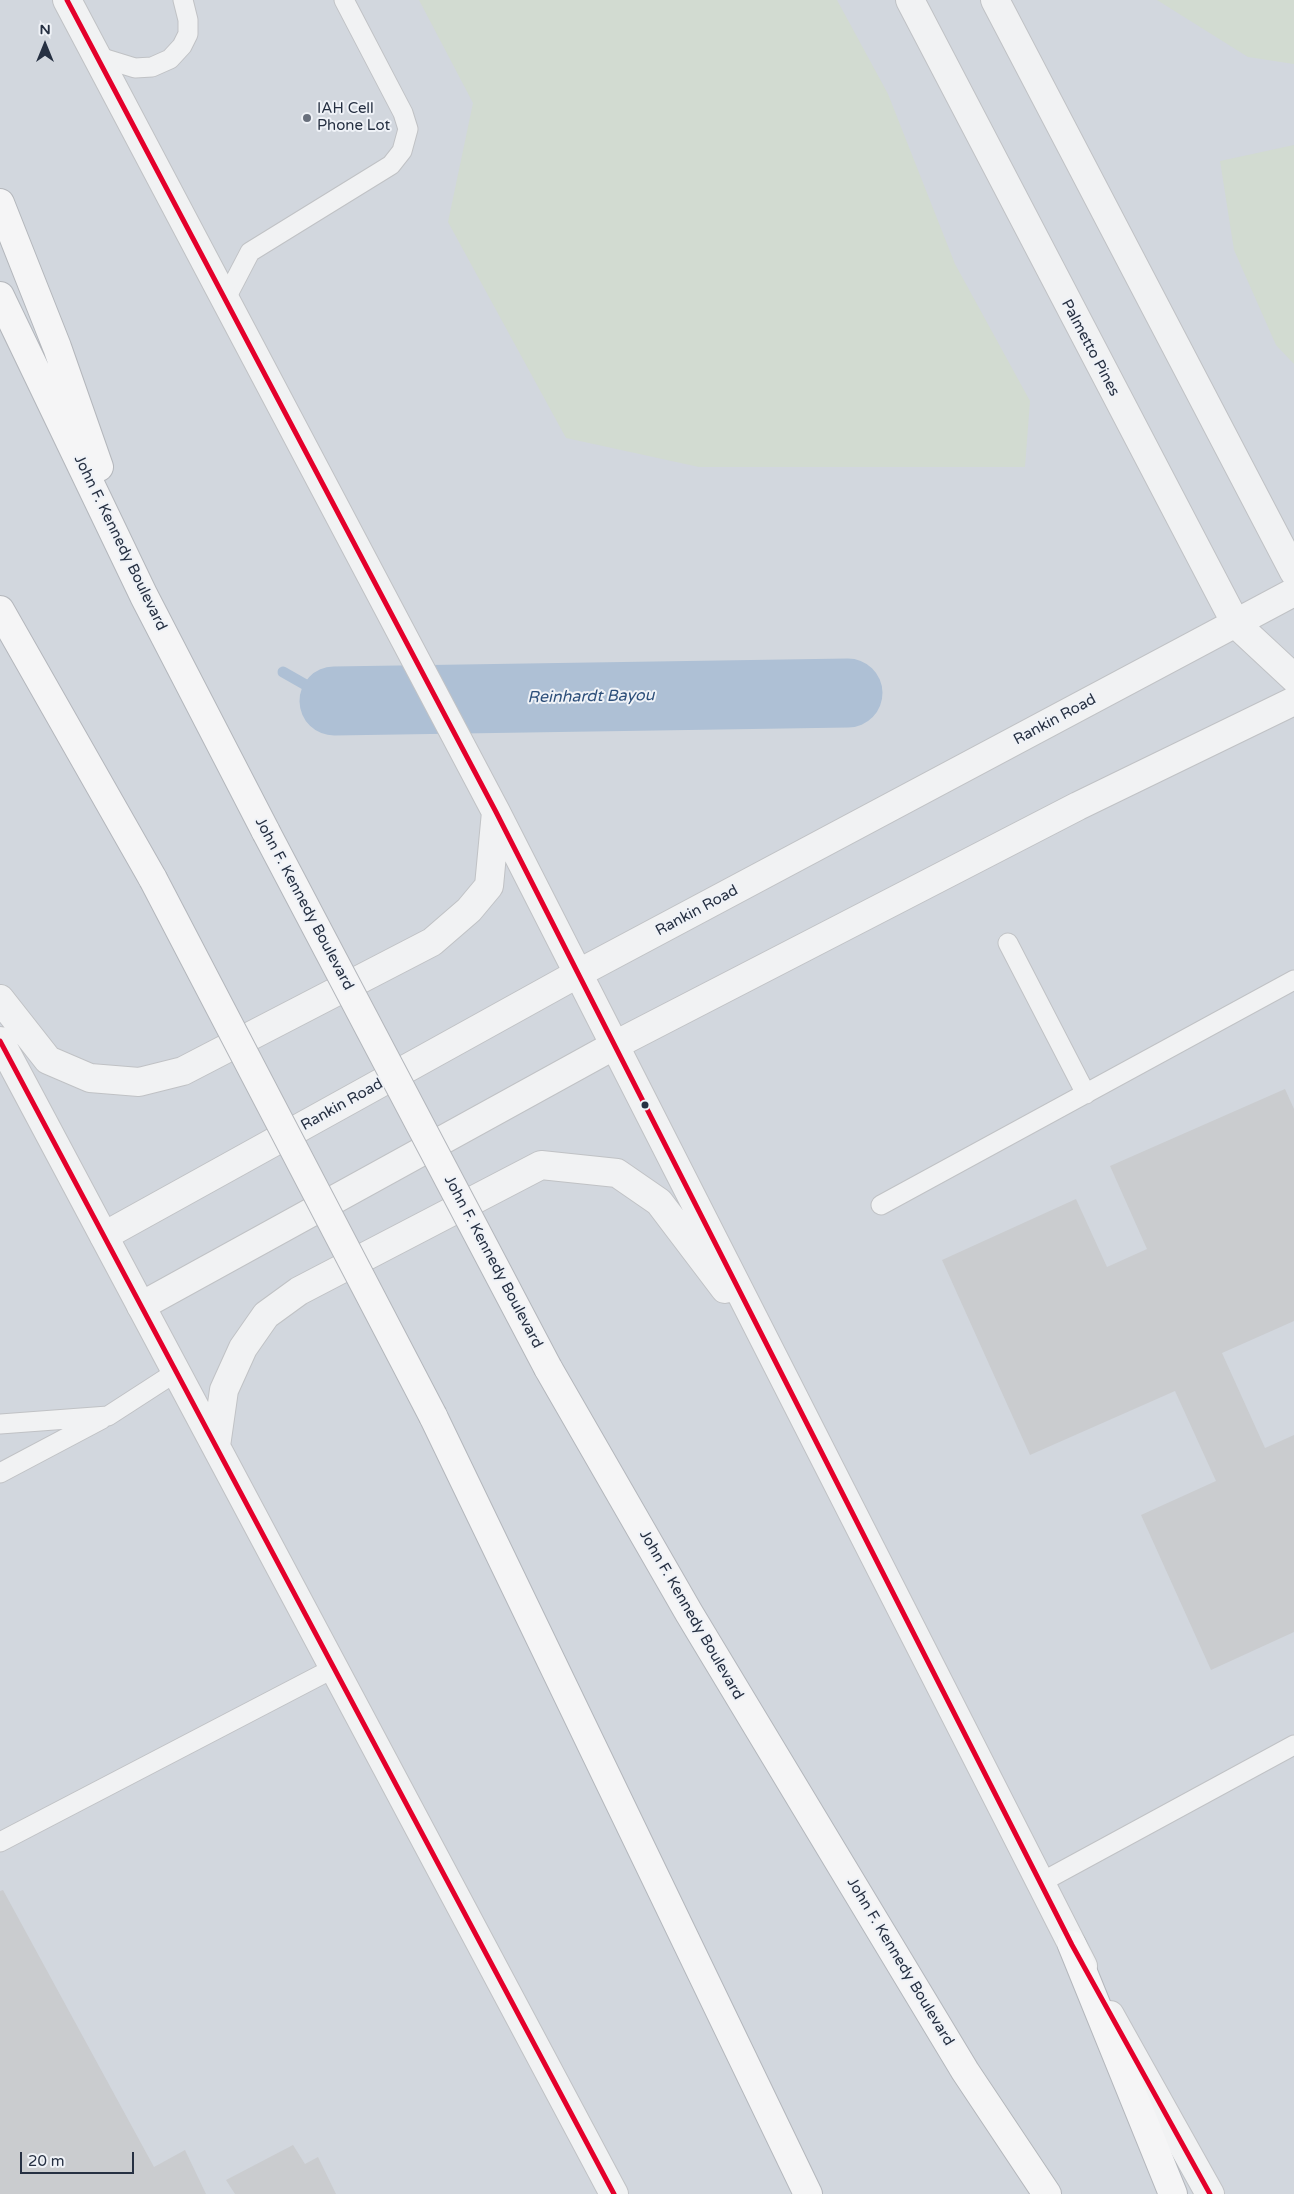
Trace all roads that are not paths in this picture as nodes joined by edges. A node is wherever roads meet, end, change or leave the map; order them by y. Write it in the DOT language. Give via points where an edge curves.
graph roads {
  1 [pos="66,0"];
  2 [pos="182,0"];
  3 [pos="344,0"];
  4 [pos="910,0"];
  5 [pos="995,0"];
  6 [pos="96,56"];
  7 [pos="0,203"];
  8 [pos="0,296"];
  9 [pos="226,300"];
  10 [pos="1294,572"];
  11 [pos="1294,592"];
  12 [pos="144,596"];
  13 [pos="0,610"];
  14 [pos="1236,624"];
  15 [pos="1294,678"];
  16 [pos="1294,701"];
  17 [pos="496,812"];
  18 [pos="1008,943"];
  19 [pos="578,973"];
  20 [pos="1294,980"];
  21 [pos="0,999"];
  22 [pos="0,1041"];
  23 [pos="615,1045"];
  24 [pos="1086,1094"];
  25 [pos="881,1205"];
  26 [pos="104,1236"];
  27 [pos="141,1306"];
  28 [pos="768,1346"];
  29 [pos="176,1372"];
  30 [pos="108,1416"];
  31 [pos="0,1424"];
  32 [pos="216,1446"];
  33 [pos="0,1473"];
  34 [pos="334,1668"];
  35 [pos="1294,1745"];
  36 [pos="0,1842"];
  37 [pos="1040,1883"];
  38 [pos="1072,1945"];
  39 [pos="614,2194"];
  40 [pos="808,2194"];
  41 [pos="1047,2194"];
  42 [pos="1173,2194"];
  43 [pos="1210,2194"];
  1 -- 6 [label="street"];
  2 -- 6 [label="lane" via="188,34 170,59 152,67 135,68"];
  3 -- 9 [label="lane" via="402,113 408,129 402,151 391,165 250,252"];
  4 -- 14 [label="street, Palmetto Pines"];
  5 -- 10 [label="street"];
  6 -- 9 [label="street"];
  7 -- 12 [label="highway" via="57,347"];
  8 -- 12 [label="highway, John F. Kennedy Boulevard"];
  9 -- 17 [label="street"];
  11 -- 14 [label="street, Rankin Road"];
  12 -- 41 [label="highway, John F. Kennedy Boulevard, bridge" via="548,1368 689,1613 965,2071"];
  13 -- 40 [label="highway, bridge" via="153,879 433,1416"];
  14 -- 15 [label="street, Palmetto Pines"];
  14 -- 19 [label="street, Rankin Road"];
  16 -- 23 [label="street" via="1078,806"];
  17 -- 19 [label="street"];
  17 -- 21 [label="street" via="489,886 469,910 432,942 183,1071 139,1082 90,1078 48,1060"];
  18 -- 24 [label="lane"];
  19 -- 23 [label="street"];
  19 -- 26 [label="street, Rankin Road"];
  20 -- 24 [label="lane"];
  22 -- 26 [label="street"];
  23 -- 27 [label="street"];
  23 -- 28 [label="street"];
  24 -- 25 [label="lane"];
  26 -- 27 [label="street"];
  27 -- 29 [label="street"];
  28 -- 32 [label="street" via="659,1202 617,1173 541,1164 299,1291 266,1315 243,1348 224,1390"];
  28 -- 37 [label="street"];
  29 -- 30 [label="lane"];
  29 -- 32 [label="street"];
  30 -- 31 [label="lane"];
  30 -- 33 [label="lane"];
  32 -- 34 [label="street"];
  34 -- 36 [label="lane"];
  34 -- 39 [label="street"];
  35 -- 37 [label="lane"];
  37 -- 38 [label="street"];
  38 -- 42 [label="highway"];
  38 -- 43 [label="street"];
}
